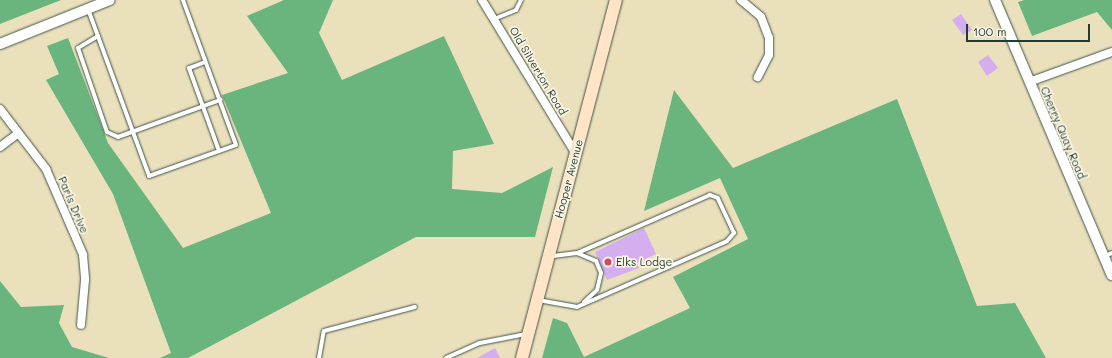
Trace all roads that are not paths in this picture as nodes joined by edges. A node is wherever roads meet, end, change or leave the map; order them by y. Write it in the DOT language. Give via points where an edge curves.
graph roads {
  1 [pos="110,0"];
  2 [pos="183,0"];
  3 [pos="482,0"];
  4 [pos="522,0"];
  5 [pos="616,0"];
  6 [pos="742,0"];
  7 [pos="995,0"];
  8 [pos="93,5"];
  9 [pos="494,19"];
  10 [pos="98,36"];
  11 [pos="0,44"];
  12 [pos="1112,52"];
  13 [pos="205,62"];
  14 [pos="758,77"];
  15 [pos="1029,82"];
  16 [pos="220,100"];
  17 [pos="203,107"];
  18 [pos="0,109"];
  19 [pos="133,132"];
  20 [pos="17,134"];
  21 [pos="0,147"];
  22 [pos="219,151"];
  23 [pos="576,154"];
  24 [pos="577,253"];
  25 [pos="1107,255"];
  26 [pos="549,256"];
  27 [pos="1112,275"];
  28 [pos="537,300"];
  29 [pos="415,307"];
  30 [pos="577,307"];
  31 [pos="81,325"];
  32 [pos="529,333"];
  33 [pos="319,358"];
  34 [pos="446,358"];
  35 [pos="522,358"];
  1 -- 8 [label="street"];
  2 -- 13 [label="lane"];
  3 -- 9 [label="street, Old Silverton Road"];
  4 -- 9 [label="lane" via="516,10"];
  5 -- 23 [label="main road, Hooper Avenue"];
  6 -- 14 [label="street" via="761,17 769,38 768,55"];
  7 -- 15 [label="street, Cherry Quay Road"];
  8 -- 10 [label="lane"];
  8 -- 11 [label="street"];
  9 -- 23 [label="street, Old Silverton Road"];
  10 -- 19 [label="lane"];
  10 -- 19 [label="lane" via="78,48 107,132 118,137"];
  12 -- 15 [label="street"];
  13 -- 16 [label="lane"];
  13 -- 17 [label="lane" via="190,68"];
  15 -- 25 [label="street, Cherry Quay Road"];
  16 -- 17 [label="lane"];
  16 -- 22 [label="lane" via="236,145"];
  17 -- 19 [label="lane"];
  17 -- 22 [label="lane"];
  18 -- 20 [label="street, Paris Drive"];
  19 -- 22 [label="lane" via="149,176"];
  20 -- 21 [label="street"];
  20 -- 31 [label="street, Paris Drive" via="46,169 83,255"];
  23 -- 26 [label="main road, Hooper Avenue"];
  24 -- 26 [label="lane"];
  24 -- 30 [label="lane" via="596,261 601,273 597,290"];
  24 -- 30 [label="lane" via="710,195 718,198 734,233 727,241"];
  25 -- 27 [label="street, Cherry Quay Road"];
  26 -- 28 [label="main road, Hooper Avenue"];
  28 -- 30 [label="lane"];
  28 -- 32 [label="main road, Hooper Avenue"];
  29 -- 33 [label="lane" via="324,331"];
  32 -- 34 [label="lane" via="480,343"];
  32 -- 35 [label="main road, Hooper Avenue"];
}
